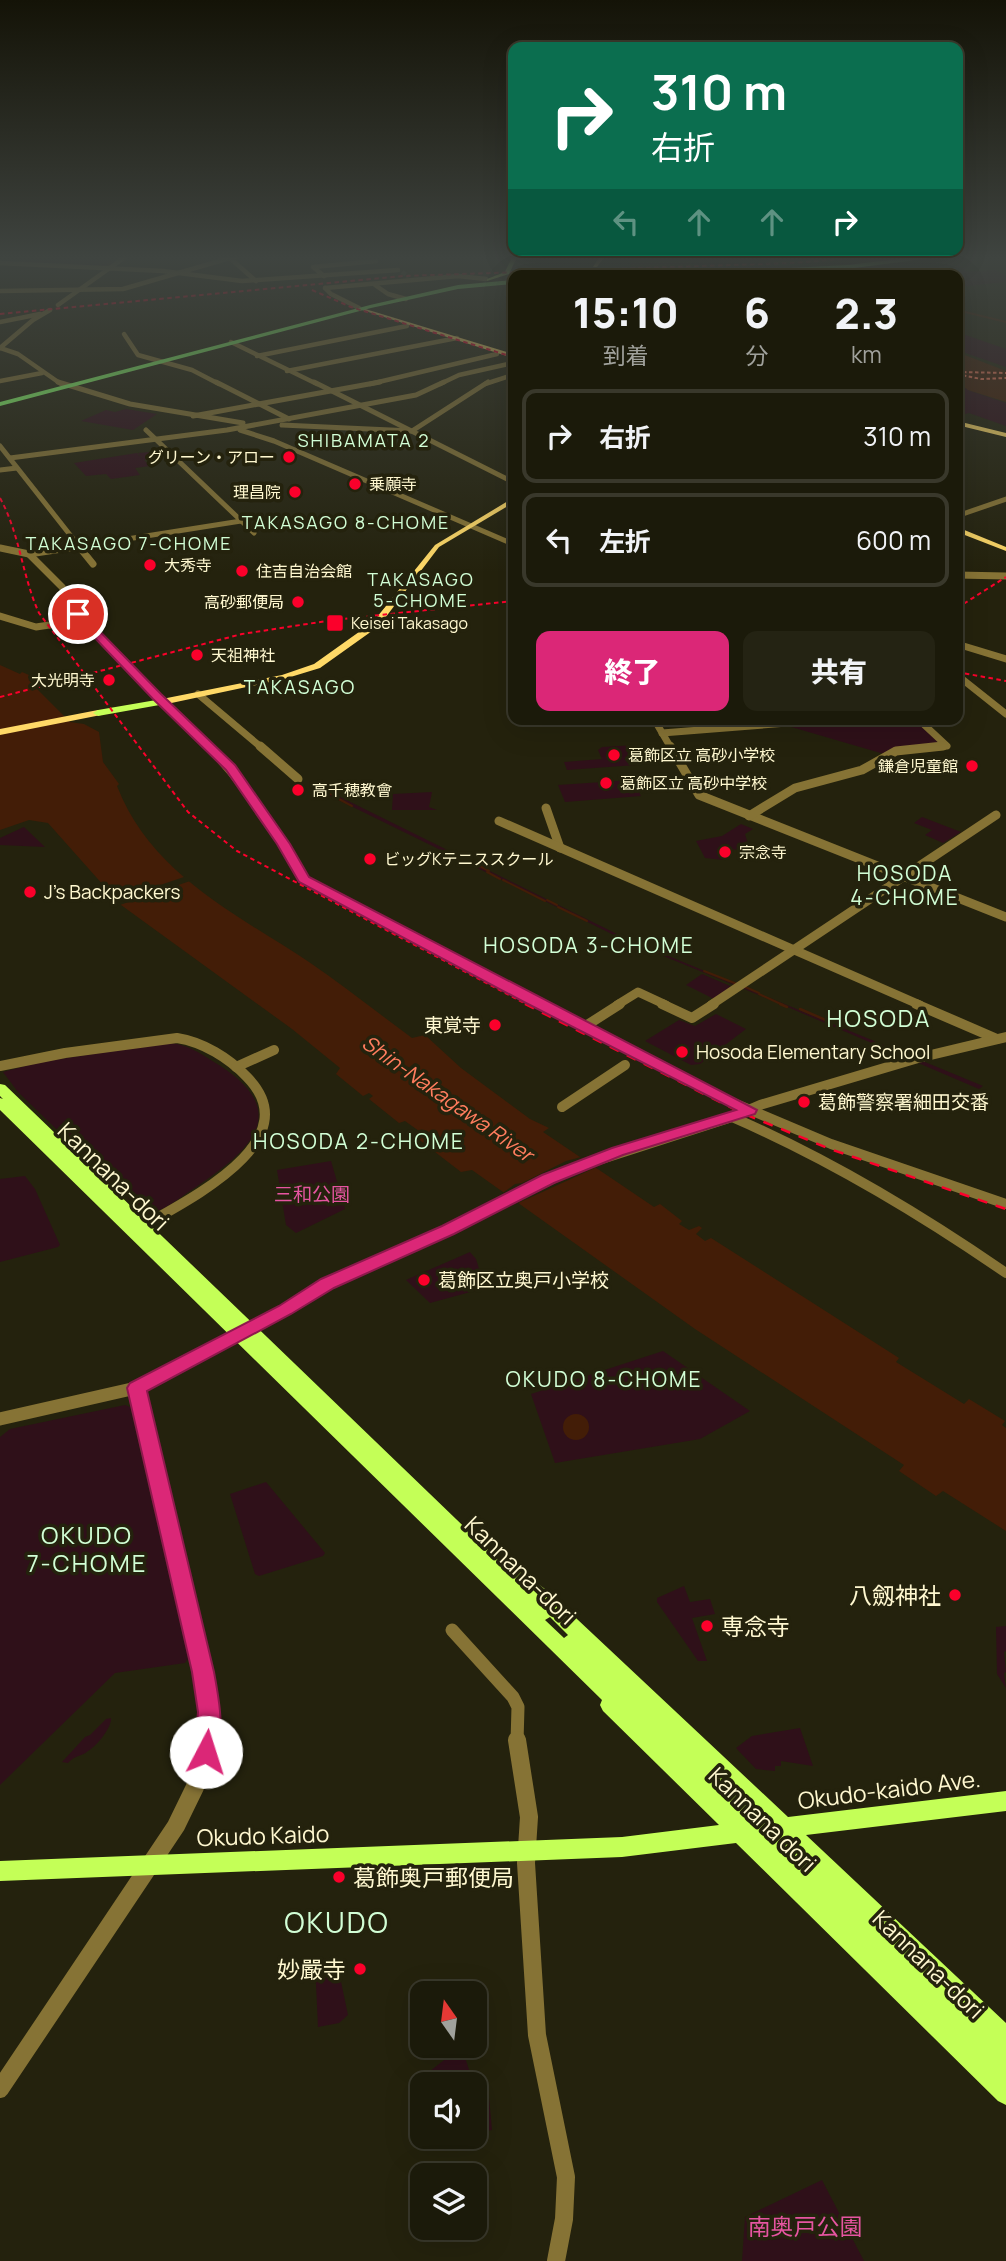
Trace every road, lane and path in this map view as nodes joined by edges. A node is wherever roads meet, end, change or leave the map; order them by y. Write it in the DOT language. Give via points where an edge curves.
graph roads {
  1 [pos="29,361"];
  2 [pos="160,361"];
  3 [pos="266,361"];
  4 [pos="341,361"];
  5 [pos="471,361"];
  6 [pos="508,364"];
  7 [pos="287,371"];
  8 [pos="42,373"];
  9 [pos="508,376"];
  10 [pos="0,381"];
  11 [pos="66,385"];
  12 [pos="330,391"];
  13 [pos="0,403"];
  14 [pos="259,404"];
  15 [pos="359,405"];
  16 [pos="193,416"];
  17 [pos="288,419"];
  18 [pos="963,424"];
  19 [pos="254,425"];
  20 [pos="300,425"];
  21 [pos="233,429"];
  22 [pos="146,430"];
  23 [pos="412,431"];
  24 [pos="1006,435"];
  25 [pos="156,439"];
  26 [pos="0,446"];
  27 [pos="10,458"];
  28 [pos="17,468"];
  29 [pos="0,470"];
  30 [pos="508,479"];
  31 [pos="1006,499"];
  32 [pos="508,503"];
  33 [pos="963,514"];
  34 [pos="241,521"];
  35 [pos="469,526"];
  36 [pos="963,531"];
  37 [pos="254,533"];
  38 [pos="508,542"];
  39 [pos="78,545"];
  40 [pos="0,548"];
  41 [pos="1006,549"];
  42 [pos="29,554"];
  43 [pos="93,564"];
  44 [pos="963,575"];
  45 [pos="1006,576"];
  46 [pos="0,616"];
  47 [pos="83,620"];
  48 [pos="963,646"];
  49 [pos="1006,659"];
  50 [pos="963,680"];
  51 [pos="198,694"];
  52 [pos="162,702"];
  53 [pos="101,713"];
  54 [pos="1006,714"];
  55 [pos="657,725"];
  56 [pos="763,725"];
  57 [pos="925,725"];
  58 [pos="0,732"];
  59 [pos="662,733"];
  60 [pos="298,779"];
  61 [pos="546,808"];
  62 [pos="996,815"];
  63 [pos="749,816"];
  64 [pos="499,821"];
  65 [pos="560,848"];
  66 [pos="903,877"];
  67 [pos="1006,917"];
  68 [pos="794,950"];
  69 [pos="584,1027"];
  70 [pos="1003,1040"];
  71 [pos="274,1050"];
  72 [pos="625,1065"];
  73 [pos="0,1066"];
  74 [pos="236,1067"];
  75 [pos="0,1088"];
  76 [pos="0,1102"];
  77 [pos="562,1107"];
  78 [pos="750,1110"];
  79 [pos="732,1117"];
  80 [pos="1006,1204"];
  81 [pos="139,1229"];
  82 [pos="1006,1273"];
  83 [pos="244,1332"];
  84 [pos="136,1388"];
  85 [pos="0,1419"];
  86 [pos="494,1574"];
  87 [pos="534,1612"];
  88 [pos="452,1629"];
  89 [pos="1006,1801"];
  90 [pos="783,1829"];
  91 [pos="741,1835"];
  92 [pos="527,1851"];
  93 [pos="149,1865"];
  94 [pos="0,1871"];
  95 [pos="1006,2039"];
  96 [pos="1006,2056"];
  97 [pos="1006,2075"];
  98 [pos="0,2089"];
  99 [pos="1006,2093"];
  100 [pos="556,2261"];
  1 -- 8 [label="street"];
  2 -- 11 [label="highway"];
  2 -- 14 [label="street" via="192,370"];
  3 -- 7 [label="street"];
  4 -- 7 [label="street"];
  5 -- 12 [label="street"];
  6 -- 15 [label="street" via="456,376 421,394"];
  7 -- 12 [label="street"];
  8 -- 10 [label="street"];
  8 -- 11 [label="street"];
  9 -- 23 [label="street" via="489,381"];
  11 -- 13 [label="highway"];
  11 -- 16 [label="street"];
  12 -- 14 [label="street"];
  12 -- 15 [label="street"];
  14 -- 16 [label="street"];
  14 -- 17 [label="street"];
  15 -- 17 [label="street"];
  15 -- 23 [label="street"];
  16 -- 19 [label="street"];
  17 -- 19 [label="street"];
  17 -- 20 [label="street"];
  18 -- 24 [label="main road"];
  19 -- 20 [label="street"];
  19 -- 21 [label="street"];
  20 -- 23 [label="street"];
  21 -- 25 [label="street"];
  21 -- 35 [label="street" via="260,435"];
  22 -- 25 [label="street"];
  23 -- 30 [label="street"];
  25 -- 27 [label="street"];
  25 -- 34 [label="street"];
  26 -- 27 [label="street"];
  27 -- 28 [label="street"];
  28 -- 29 [label="street"];
  28 -- 39 [label="street"];
  31 -- 33 [label="street"];
  32 -- 35 [label="main road"];
  34 -- 37 [label="street"];
  34 -- 39 [label="street"];
  35 -- 38 [label="street"];
  35 -- 51 [label="main road" via="432,551 376,624 320,664 294,674"];
  36 -- 41 [label="main road"];
  39 -- 42 [label="street"];
  39 -- 43 [label="street"];
  40 -- 42 [label="street"];
  42 -- 47 [label="street" via="66,592"];
  44 -- 45 [label="street"];
  46 -- 47 [label="street" via="36,626"];
  47 -- 52 [label="street"];
  48 -- 49 [label="street"];
  50 -- 54 [label="street"];
  51 -- 52 [label="main road"];
  51 -- 60 [label="street"];
  52 -- 53 [label="main road"];
  52 -- 69 [label="street" via="236,774 304,880"];
  53 -- 58 [label="main road"];
  55 -- 59 [label="street"];
  56 -- 59 [label="street"];
  57 -- 63 [label="street" via="947,746 896,751 862,770 795,788"];
  59 -- 63 [label="street" via="696,793"];
  61 -- 65 [label="street"];
  62 -- 66 [label="street"];
  63 -- 66 [label="street"];
  64 -- 65 [label="street"];
  65 -- 68 [label="street"];
  66 -- 67 [label="street"];
  66 -- 68 [label="street"];
  68 -- 69 [label="street" via="692,1018 638,992"];
  68 -- 70 [label="street"];
  69 -- 78 [label="street"];
  70 -- 78 [label="street" via="910,1060"];
  71 -- 74 [label="street"];
  72 -- 77 [label="street"];
  73 -- 74 [label="street" via="175,1038 194,1042"];
  74 -- 81 [label="street" via="253,1083 265,1111 259,1138 222,1175"];
  75 -- 81 [label="main road, Kannana-dori"];
  76 -- 81 [label="main road, Kannana-dori"];
  78 -- 79 [label="street"];
  78 -- 80 [label="street" via="831,1144"];
  79 -- 82 [label="street" via="878,1191"];
  79 -- 83 [label="street" via="548,1179 328,1283"];
  81 -- 83 [label="main road, Kannana-dori"];
  83 -- 84 [label="street"];
  83 -- 86 [label="main road, Kannana-dori"];
  84 -- 85 [label="street"];
  84 -- 93 [label="street" via="203,1672 209,1724 194,1791"];
  86 -- 87 [label="main road, Kannana-dori"];
  86 -- 90 [label="main road, Kannana dori" via="518,1577 538,1594"];
  86 -- 91 [label="main road, Kannana dori" via="494,1590 515,1615"];
  87 -- 96 [label="main road, Kannana-dori"];
  87 -- 97 [label="main road, Kannana-dori"];
  88 -- 92 [label="street" via="517,1701 516,1733 529,1817"];
  89 -- 90 [label="main road, Okudo-kaido Ave."];
  90 -- 91 [label="main road, Okudo-kaido Ave."];
  90 -- 95 [label="main road, Kannana dori"];
  91 -- 92 [label="main road, Okudo-kaido Ave."];
  91 -- 99 [label="main road, Kannana dori"];
  92 -- 93 [label="main road, Okudo Kaido"];
  92 -- 100 [label="street" via="537,2035 566,2177"];
  93 -- 94 [label="main road, Okudo Kaido"];
  93 -- 98 [label="street"];
}
